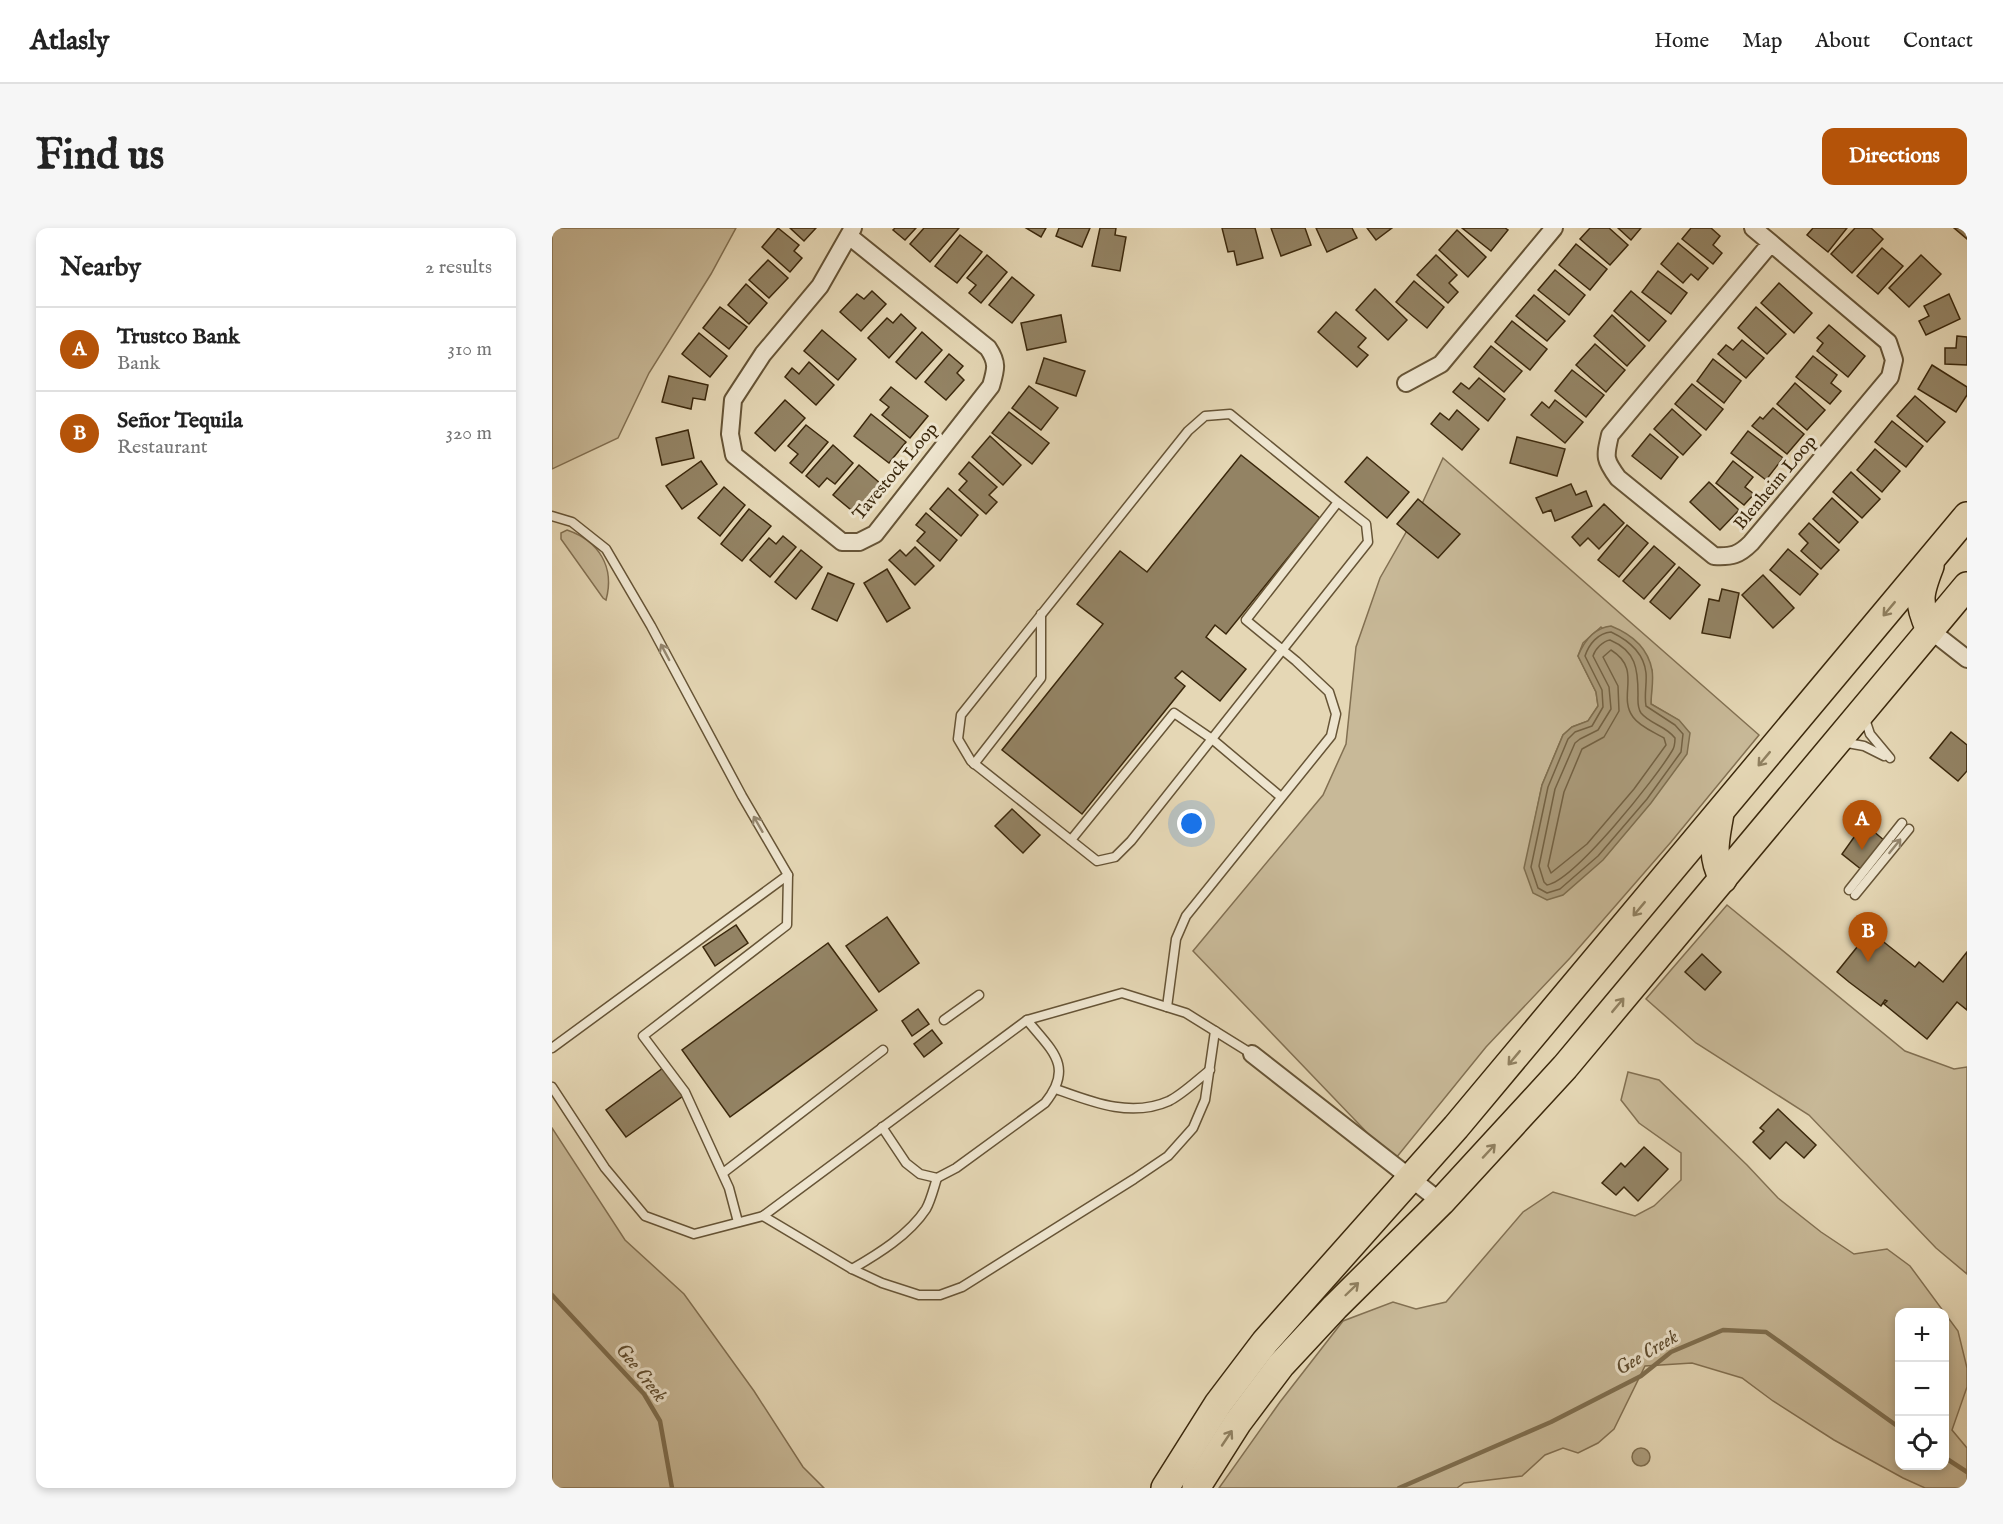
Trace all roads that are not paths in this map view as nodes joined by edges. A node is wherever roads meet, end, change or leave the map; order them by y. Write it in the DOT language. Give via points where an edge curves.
graph roads {
  1 [pos="1554,228"];
  2 [pos="1752,228"];
  3 [pos="851,232"];
  4 [pos="1771,243"];
  5 [pos="1406,383"];
  6 [pos="1338,502"];
  7 [pos="552,516"];
  8 [pos="1967,516"];
  9 [pos="1934,556"];
  10 [pos="1967,586"];
  11 [pos="1041,614"];
  12 [pos="1930,630"];
  13 [pos="1283,650"];
  14 [pos="1967,658"];
  15 [pos="1863,711"];
  16 [pos="1212,740"];
  17 [pos="1838,741"];
  18 [pos="974,764"];
  19 [pos="1281,797"];
  20 [pos="1720,812"];
  21 [pos="1906,826"];
  22 [pos="1071,840"];
  23 [pos="788,875"];
  24 [pos="1723,879"];
  25 [pos="1852,892"];
  26 [pos="979,995"];
  27 [pos="1167,1007"];
  28 [pos="944,1020"];
  29 [pos="1027,1020"];
  30 [pos="1215,1031"];
  31 [pos="552,1048"];
  32 [pos="883,1050"];
  33 [pos="1251,1054"];
  34 [pos="1210,1070"];
  35 [pos="552,1087"];
  36 [pos="1056,1089"];
  37 [pos="882,1127"];
  38 [pos="723,1173"];
  39 [pos="937,1178"];
  40 [pos="1410,1180"];
  41 [pos="1440,1202"];
  42 [pos="763,1216"];
  43 [pos="738,1222"];
  44 [pos="852,1269"];
  45 [pos="1165,1488"];
  46 [pos="1196,1488"];
  1 -- 5 [label="street" via="1441,364"];
  2 -- 4 [label="street, Blenheim Loop"];
  3 -- 3 [label="street, Tavestock Loop" via="988,348 996,369 991,386 874,534 859,542 842,542 734,455 729,434 733,400 763,354 820,286"];
  4 -- 4 [label="street, Blenheim Loop" via="1888,342 1894,360 1890,377 1751,543 1741,553 1714,556 1618,478 1605,456 1610,435"];
  6 -- 11 [label="lane" via="1230,414 1205,416 1188,430"];
  6 -- 13 [label="lane" via="1366,524 1368,542"];
  6 -- 13 [label="lane" via="1246,620"];
  23 -- 7 [label="lane, one-way" via="606,549 572,522"];
  8 -- 9 [label="main road"];
  9 -- 12 [label="main road" via="1921,590 1922,613"];
  9 -- 20 [label="main road, one-way"];
  10 -- 12 [label="main road"];
  11 -- 18 [label="lane" via="1041,678"];
  11 -- 18 [label="lane" via="961,715 958,739"];
  12 -- 14 [label="street"];
  12 -- 15 [label="main road"];
  13 -- 16 [label="lane"];
  13 -- 19 [label="lane" via="1329,692 1336,714 1330,736"];
  15 -- 17 [label="main road"];
  15 -- 17 [label="lane" via="1870,734 1890,758 1864,746"];
  16 -- 19 [label="lane"];
  16 -- 22 [label="lane" via="1115,857 1097,861"];
  16 -- 22 [label="lane" via="1174,713"];
  17 -- 24 [label="main road"];
  18 -- 22 [label="lane"];
  19 -- 27 [label="lane" via="1186,916 1176,939"];
  20 -- 24 [label="main road" via="1714,850 1715,865"];
  20 -- 40 [label="main road, one-way"];
  25 -- 21 [label="lane, one-way"];
  23 -- 31 [label="lane"];
  23 -- 38 [label="lane" via="787,925 643,1036 685,1092"];
  41 -- 24 [label="main road, one-way" via="1572,1059"];
  26 -- 28 [label="lane"];
  27 -- 29 [label="lane" via="1122,993"];
  27 -- 30 [label="lane" via="1186,1013"];
  29 -- 36 [label="lane" via="1053,1053 1060,1071"];
  29 -- 37 [label="lane"];
  30 -- 33 [label="lane"];
  30 -- 34 [label="lane"];
  32 -- 38 [label="lane"];
  33 -- 40 [label="street"];
  34 -- 36 [label="lane" via="1170,1101 1136,1109 1102,1105"];
  34 -- 44 [label="lane" via="1205,1100 1193,1128 1168,1156 962,1287 940,1295 919,1295"];
  35 -- 43 [label="lane" via="605,1168 645,1216 694,1234"];
  36 -- 39 [label="lane" via="1045,1103"];
  37 -- 39 [label="lane" via="906,1162 920,1174"];
  37 -- 42 [label="lane"];
  38 -- 43 [label="lane"];
  39 -- 44 [label="lane" via="927,1207 911,1226"];
  40 -- 41 [label="street"];
  40 -- 45 [label="main road" via="1241,1371 1190,1444"];
  46 -- 41 [label="main road, one-way" via="1281,1365"];
  42 -- 43 [label="lane"];
  42 -- 44 [label="lane"];
}
